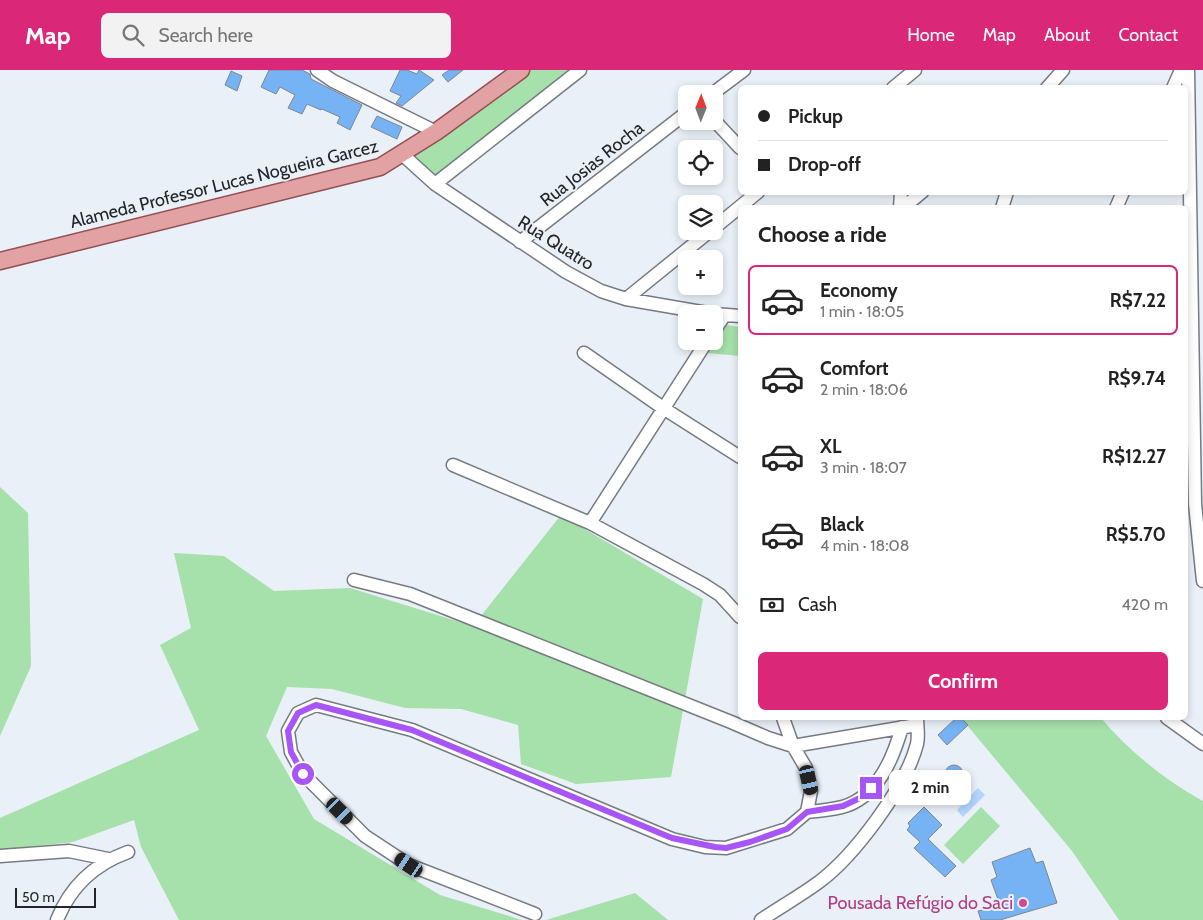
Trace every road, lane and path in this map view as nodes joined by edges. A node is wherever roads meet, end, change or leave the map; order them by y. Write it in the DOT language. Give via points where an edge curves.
graph roads {
  1 [pos="317,70"];
  2 [pos="521,70"];
  3 [pos="580,70"];
  4 [pos="744,70"];
  5 [pos="1063,70"];
  6 [pos="1182,70"];
  7 [pos="1188,70"];
  8 [pos="910,78"];
  9 [pos="898,85"];
  10 [pos="1049,85"];
  11 [pos="1059,85"];
  12 [pos="1174,85"];
  13 [pos="1188,85"];
  14 [pos="723,86"];
  15 [pos="678,119"];
  16 [pos="723,130"];
  17 [pos="436,132"];
  18 [pos="738,146"];
  19 [pos="403,155"];
  20 [pos="435,184"];
  21 [pos="754,195"];
  22 [pos="918,195"];
  23 [pos="1188,195"];
  24 [pos="742,205"];
  25 [pos="905,205"];
  26 [pos="738,208"];
  27 [pos="723,221"];
  28 [pos="699,240"];
  29 [pos="520,242"];
  30 [pos="0,261"];
  31 [pos="1198,288"];
  32 [pos="626,299"];
  33 [pos="678,308"];
  34 [pos="723,315"];
  35 [pos="738,316"];
  36 [pos="701,350"];
  37 [pos="584,353"];
  38 [pos="663,408"];
  39 [pos="738,456"];
  40 [pos="453,465"];
  41 [pos="590,523"];
  42 [pos="354,580"];
  43 [pos="1203,581"];
  44 [pos="738,615"];
  45 [pos="784,720"];
  46 [pos="1170,720"];
  47 [pos="917,721"];
  48 [pos="902,727"];
  49 [pos="1203,744"];
  50 [pos="793,746"];
  51 [pos="807,812"];
  52 [pos="128,852"];
  53 [pos="0,856"];
  54 [pos="108,859"];
  55 [pos="535,914"];
  56 [pos="57,920"];
  57 [pos="761,920"];
  1 -- 17 [label="street"];
  2 -- 17 [label="main road, Alameda Professor Lucas Nogueira Garcez"];
  3 -- 20 [label="street"];
  4 -- 14 [label="street"];
  5 -- 10 [label="street"];
  5 -- 11 [label="street"];
  6 -- 12 [label="street"];
  7 -- 13 [label="street"];
  8 -- 9 [label="street"];
  15 -- 29 [label="street, Rua Josias Rocha"];
  16 -- 18 [label="street"];
  17 -- 19 [label="main road, Alameda Professor Lucas Nogueira Garcez"];
  19 -- 20 [label="street, Rua Quatro"];
  19 -- 30 [label="main road, Alameda Professor Lucas Nogueira Garcez" via="380,167"];
  20 -- 29 [label="street, Rua Quatro"];
  21 -- 24 [label="street"];
  22 -- 25 [label="street"];
  23 -- 31 [label="street"];
  26 -- 27 [label="street"];
  28 -- 32 [label="street"];
  29 -- 32 [label="street, Rua Quatro" via="601,291"];
  31 -- 43 [label="street" via="1195,504"];
  32 -- 33 [label="street, Rua Quatro"];
  34 -- 35 [label="street, Rua Quatro"];
  36 -- 38 [label="street"];
  37 -- 38 [label="street"];
  38 -- 39 [label="street"];
  38 -- 41 [label="street"];
  40 -- 41 [label="street"];
  41 -- 44 [label="street" via="703,584 720,595"];
  42 -- 50 [label="street" via="410,594"];
  45 -- 50 [label="street"];
  46 -- 49 [label="street"];
  47 -- 48 [label="street"];
  47 -- 57 [label="street" via="918,742 911,761 857,846 820,882"];
  48 -- 50 [label="street"];
  48 -- 51 [label="street" via="896,748 880,779 862,797 843,806"];
  50 -- 51 [label="street" via="806,768 812,791"];
  51 -- 55 [label="street" via="787,829 750,842 726,848 704,847 672,838 412,730 316,705 298,713 288,731 291,752 303,774 365,836 409,865"];
  52 -- 54 [label="street"];
  53 -- 54 [label="street" via="69,850"];
  54 -- 56 [label="street" via="71,893"];
}
